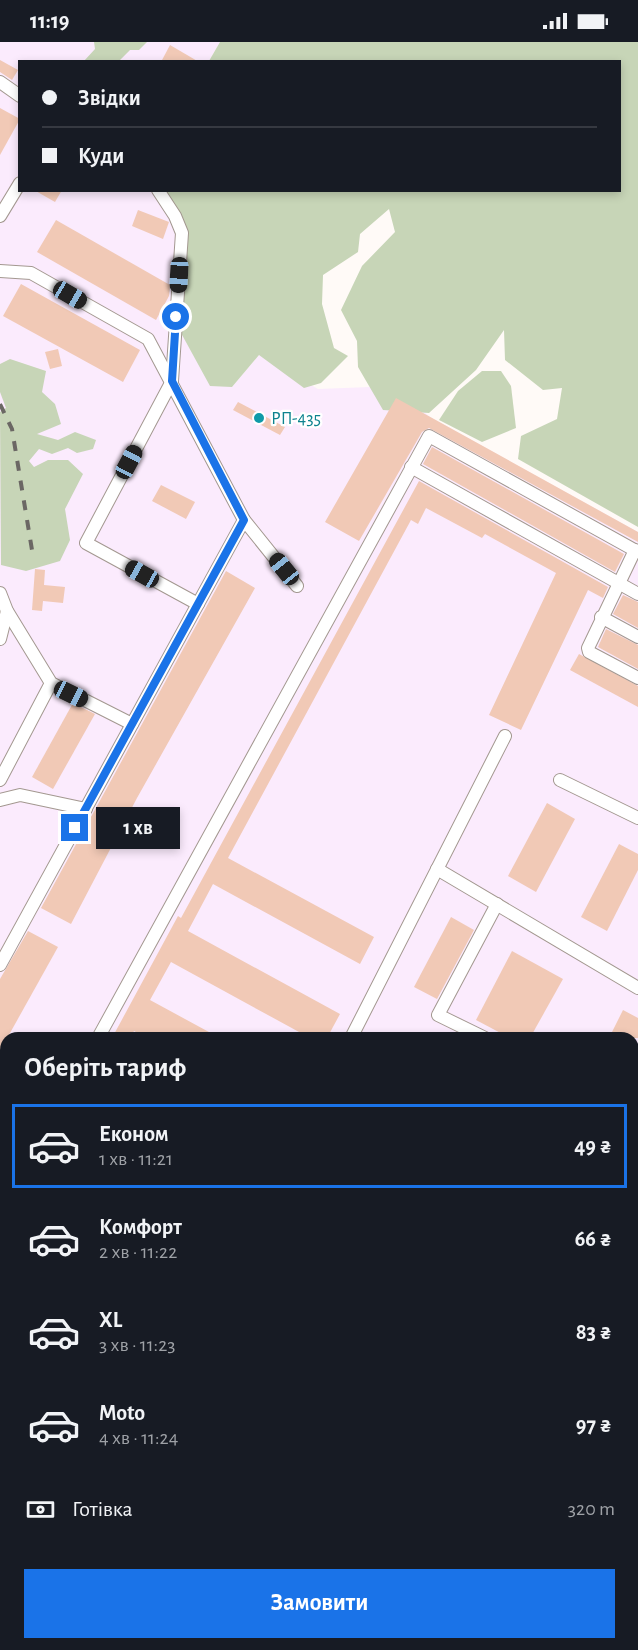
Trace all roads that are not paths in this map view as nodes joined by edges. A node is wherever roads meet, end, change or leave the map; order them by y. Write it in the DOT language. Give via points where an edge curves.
graph roads {
  1 [pos="0,82"];
  2 [pos="18,95"];
  3 [pos="18,186"];
  4 [pos="159,192"];
  5 [pos="0,216"];
  6 [pos="0,271"];
  7 [pos="172,381"];
  8 [pos="411,468"];
  9 [pos="244,520"];
  10 [pos="637,551"];
  11 [pos="618,584"];
  12 [pos="297,586"];
  13 [pos="0,593"];
  14 [pos="638,594"];
  15 [pos="198,604"];
  16 [pos="7,611"];
  17 [pos="601,617"];
  18 [pos="638,637"];
  19 [pos="0,639"];
  20 [pos="638,678"];
  21 [pos="51,683"];
  22 [pos="132,724"];
  23 [pos="505,736"];
  24 [pos="0,780"];
  25 [pos="560,780"];
  26 [pos="0,800"];
  27 [pos="86,809"];
  28 [pos="638,818"];
  29 [pos="437,869"];
  30 [pos="497,904"];
  31 [pos="0,965"];
  32 [pos="638,988"];
  33 [pos="101,1032"];
  34 [pos="354,1032"];
  35 [pos="473,1032"];
  1 -- 2 [label="street"];
  3 -- 5 [label="street"];
  4 -- 7 [label="street" via="182,233"];
  6 -- 7 [label="street" via="31,273 148,339"];
  7 -- 9 [label="street"];
  7 -- 15 [label="street" via="86,543"];
  8 -- 10 [label="street" via="429,436"];
  8 -- 11 [label="street"];
  8 -- 33 [label="street"];
  9 -- 12 [label="street"];
  9 -- 15 [label="street"];
  10 -- 11 [label="street"];
  11 -- 14 [label="street"];
  11 -- 17 [label="street"];
  13 -- 16 [label="street"];
  15 -- 22 [label="street"];
  16 -- 19 [label="street"];
  16 -- 21 [label="street"];
  17 -- 18 [label="street"];
  17 -- 20 [label="street" via="588,643 589,652"];
  21 -- 22 [label="street"];
  21 -- 24 [label="street"];
  22 -- 27 [label="street"];
  23 -- 29 [label="street"];
  25 -- 28 [label="street"];
  26 -- 27 [label="street" via="21,795"];
  27 -- 31 [label="street"];
  29 -- 30 [label="street"];
  29 -- 34 [label="street"];
  30 -- 32 [label="street"];
  30 -- 35 [label="street" via="438,1014"];
}
